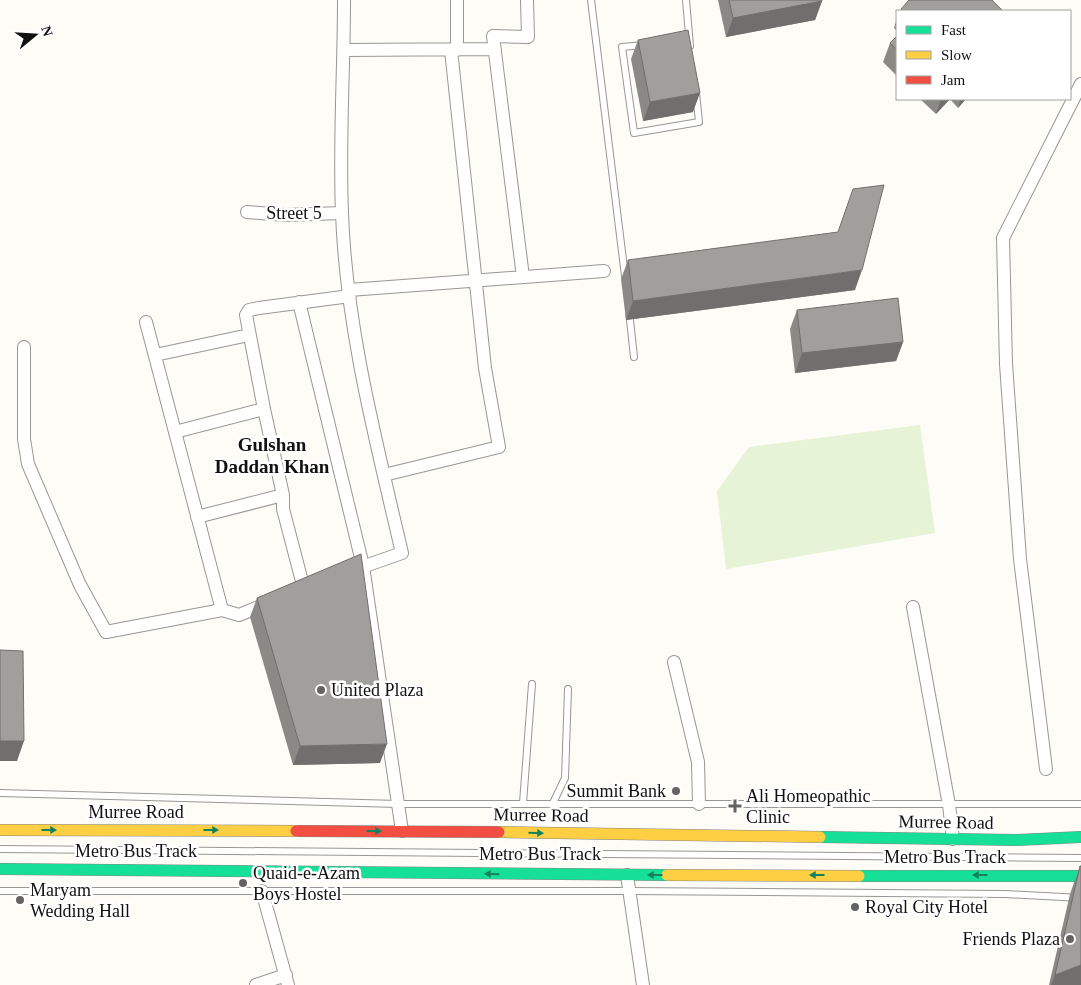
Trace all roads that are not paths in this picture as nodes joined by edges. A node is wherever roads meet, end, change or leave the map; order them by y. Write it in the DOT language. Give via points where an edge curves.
graph roads {
  1 [pos="344,0"];
  2 [pos="457,0"];
  3 [pos="527,0"];
  4 [pos="592,0"];
  5 [pos="686,0"];
  6 [pos="690,39"];
  7 [pos="680,40"];
  8 [pos="651,44"];
  9 [pos="495,49"];
  10 [pos="344,50"];
  11 [pos="454,50"];
  12 [pos="692,58"];
  13 [pos="1081,84"];
  14 [pos="695,85"];
  15 [pos="247,212"];
  16 [pos="342,213"];
  17 [pos="604,270"];
  18 [pos="523,277"];
  19 [pos="626,281"];
  20 [pos="477,282"];
  21 [pos="349,293"];
  22 [pos="628,300"];
  23 [pos="299,302"];
  24 [pos="146,322"];
  25 [pos="249,335"];
  26 [pos="24,347"];
  27 [pos="155,355"];
  28 [pos="634,357"];
  29 [pos="264,409"];
  30 [pos="175,432"];
  31 [pos="384,475"];
  32 [pos="283,495"];
  33 [pos="198,517"];
  34 [pos="363,566"];
  35 [pos="338,576"];
  36 [pos="913,607"];
  37 [pos="222,610"];
  38 [pos="674,662"];
  39 [pos="532,684"];
  40 [pos="568,689"];
  41 [pos="1046,769"];
  42 [pos="0,793"];
  43 [pos="523,803"];
  44 [pos="398,804"];
  45 [pos="553,804"];
  46 [pos="699,804"];
  47 [pos="949,804"];
  48 [pos="1081,804"];
  49 [pos="0,830"];
  50 [pos="402,831"];
  51 [pos="1081,837"];
  52 [pos="953,839"];
  53 [pos="1017,840"];
  54 [pos="1081,844"];
  55 [pos="0,849"];
  56 [pos="1081,858"];
  57 [pos="0,869"];
  58 [pos="1081,871"];
  59 [pos="627,875"];
  60 [pos="1014,875"];
  61 [pos="1081,876"];
  62 [pos="262,891"];
  63 [pos="630,891"];
  64 [pos="0,892"];
  65 [pos="1081,898"];
  66 [pos="287,980"];
  67 [pos="256,985"];
  68 [pos="643,985"];
  1 -- 10 [label="street"];
  2 -- 11 [label="street"];
  3 -- 9 [label="street" via="528,37 493,36"];
  4 -- 19 [label="lane"];
  5 -- 6 [label="lane"];
  6 -- 7 [label="lane"];
  6 -- 12 [label="lane"];
  8 -- 14 [label="lane" via="622,47 634,134 699,122"];
  9 -- 11 [label="street"];
  9 -- 18 [label="street"];
  10 -- 11 [label="street"];
  10 -- 16 [label="street"];
  11 -- 20 [label="street"];
  13 -- 41 [label="street" via="1003,238 1006,364 1020,559"];
  15 -- 16 [label="street, Street 5" via="285,215"];
  16 -- 21 [label="street"];
  17 -- 18 [label="street"];
  18 -- 20 [label="street"];
  20 -- 21 [label="street"];
  20 -- 31 [label="street" via="485,368 499,447"];
  21 -- 23 [label="street"];
  21 -- 31 [label="street"];
  22 -- 28 [label="lane"];
  23 -- 25 [label="street" via="249,310 246,315"];
  23 -- 34 [label="street"];
  24 -- 27 [label="street"];
  25 -- 27 [label="street"];
  25 -- 29 [label="street"];
  26 -- 37 [label="street" via="24,439 28,464 80,585 106,632"];
  27 -- 30 [label="street"];
  29 -- 30 [label="street"];
  29 -- 32 [label="street"];
  30 -- 33 [label="street"];
  31 -- 34 [label="street" via="402,552"];
  32 -- 33 [label="street"];
  32 -- 37 [label="street" via="282,509 309,588 240,615"];
  33 -- 37 [label="street"];
  34 -- 35 [label="street"];
  34 -- 44 [label="street"];
  36 -- 47 [label="street"];
  38 -- 46 [label="street" via="698,762"];
  39 -- 43 [label="lane"];
  40 -- 45 [label="lane" via="565,778"];
  42 -- 44 [label="lane"];
  43 -- 44 [label="lane"];
  43 -- 45 [label="lane"];
  44 -- 50 [label="street"];
  45 -- 46 [label="lane"];
  46 -- 47 [label="lane"];
  47 -- 48 [label="lane"];
  47 -- 52 [label="street"];
  49 -- 50 [label="main road, Murree Road, one-way"];
  50 -- 52 [label="main road, Murree Road, one-way"];
  51 -- 53 [label="main road, Murree Road"];
  52 -- 53 [label="main road, Murree Road"];
  53 -- 54 [label="main road"];
  55 -- 56 [label="lane, Metro Bus Track"];
  59 -- 57 [label="main road, one-way"];
  58 -- 60 [label="main road"];
  60 -- 59 [label="main road, one-way"];
  59 -- 63 [label="street"];
  60 -- 61 [label="main road"];
  62 -- 63 [label="lane"];
  62 -- 64 [label="lane"];
  62 -- 66 [label="street"];
  63 -- 65 [label="lane" via="1005,894"];
  63 -- 68 [label="street"];
  66 -- 67 [label="street"];
}
